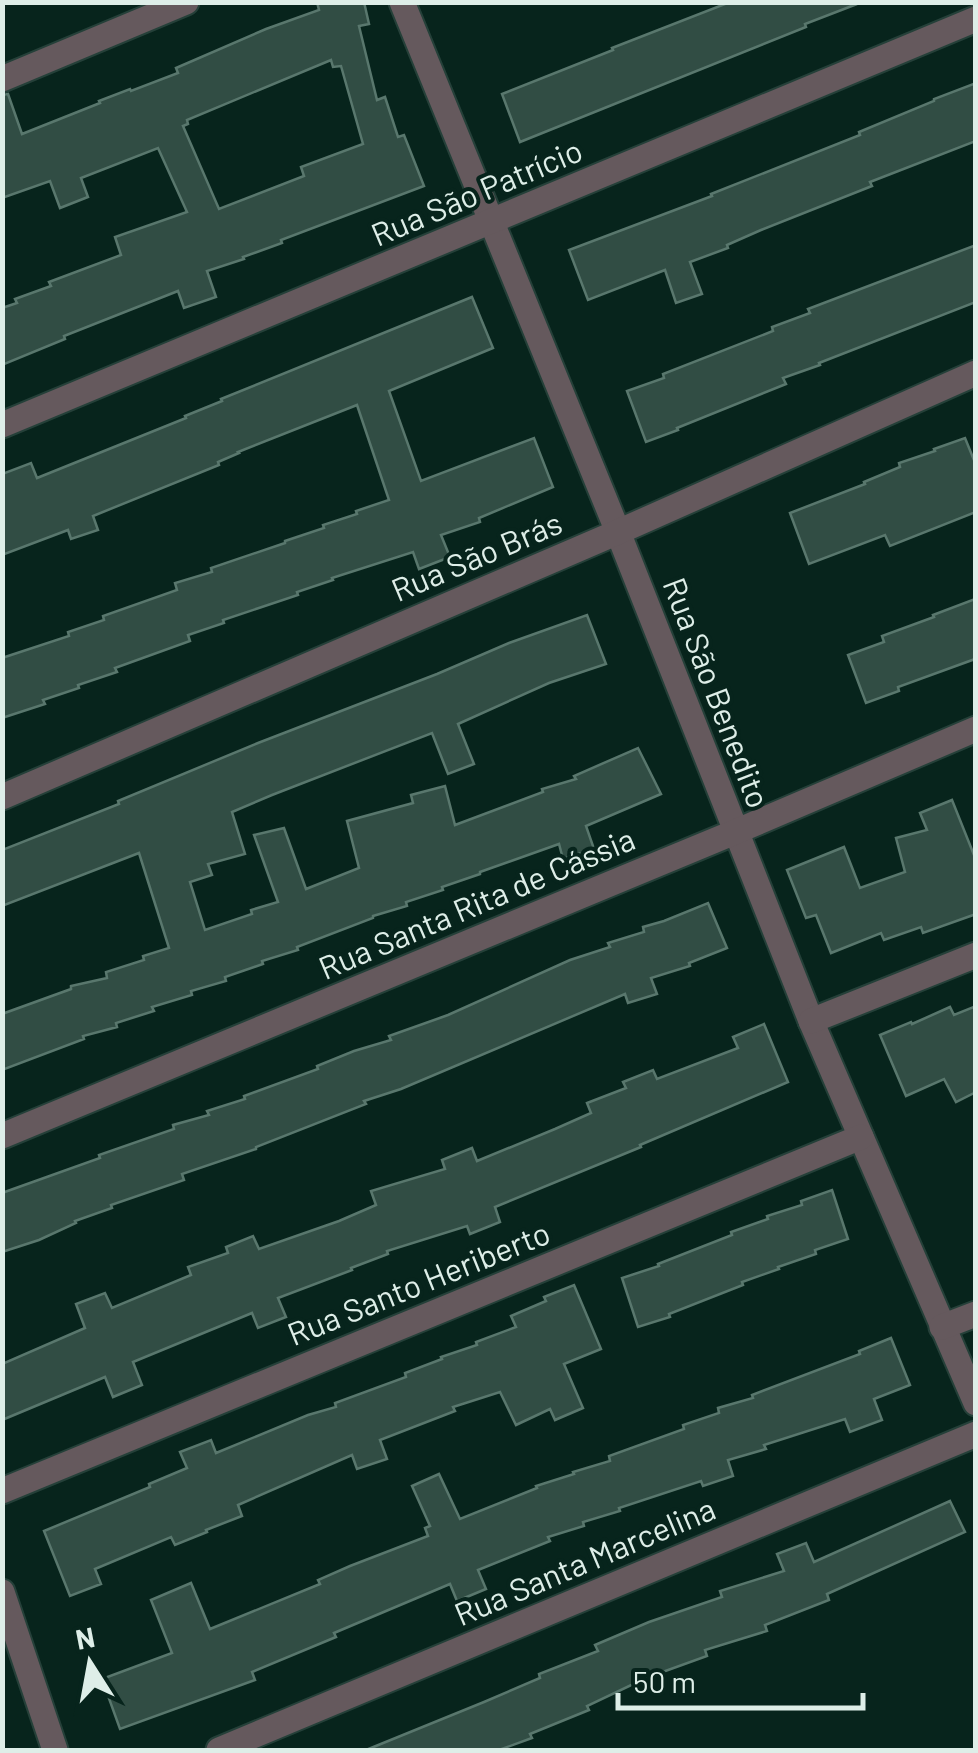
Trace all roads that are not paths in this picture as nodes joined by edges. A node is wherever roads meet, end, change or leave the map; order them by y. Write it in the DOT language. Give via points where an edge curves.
graph roads {
  1 [pos="186,2"];
  2 [pos="402,2"];
  3 [pos="976,19"];
  4 [pos="2,79"];
  5 [pos="491,224"];
  6 [pos="976,372"];
  7 [pos="2,425"];
  8 [pos="618,532"];
  9 [pos="976,730"];
  10 [pos="2,796"];
  11 [pos="735,832"];
  12 [pos="976,955"];
  13 [pos="811,1022"];
  14 [pos="2,1136"];
  15 [pos="861,1136"];
  16 [pos="976,1314"];
  17 [pos="942,1327"];
  18 [pos="976,1404"];
  19 [pos="976,1434"];
  20 [pos="2,1491"];
  21 [pos="2,1592"];
  22 [pos="55,1750"];
  23 [pos="220,1750"];
  1 -- 4 [label="street"];
  2 -- 5 [label="street, Rua São Benedito"];
  3 -- 5 [label="street, Rua São Patrício"];
  5 -- 7 [label="street, Rua São Patrício"];
  5 -- 8 [label="street, Rua São Benedito"];
  6 -- 8 [label="street, Rua São Brás"];
  8 -- 10 [label="street, Rua São Brás"];
  8 -- 11 [label="street, Rua São Benedito"];
  9 -- 11 [label="street, Rua Santa Rita de Cássia"];
  11 -- 13 [label="street, Rua São Benedito"];
  11 -- 14 [label="street, Rua Santa Rita de Cássia"];
  12 -- 13 [label="street"];
  13 -- 15 [label="street, Rua São Benedito"];
  15 -- 17 [label="street, Rua São Benedito"];
  15 -- 20 [label="street, Rua Santo Heriberto"];
  16 -- 17 [label="street"];
  17 -- 18 [label="street, Rua São Benedito"];
  19 -- 23 [label="street, Rua Santa Marcelina"];
  21 -- 22 [label="street"];
}
